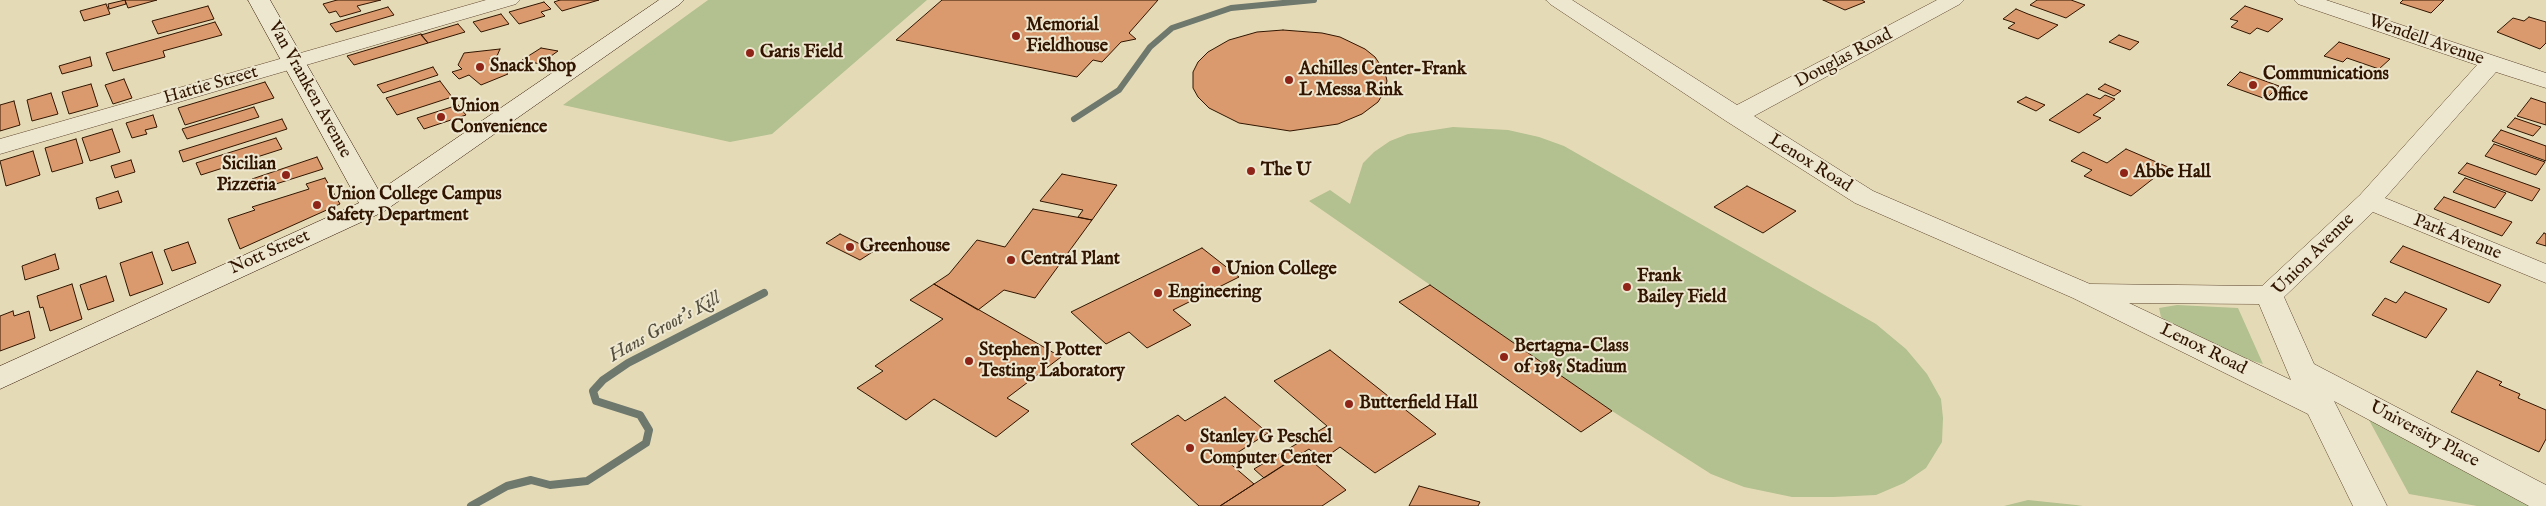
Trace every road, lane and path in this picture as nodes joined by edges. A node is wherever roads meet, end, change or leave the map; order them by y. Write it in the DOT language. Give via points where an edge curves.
graph roads {
  1 [pos="259,0"];
  2 [pos="509,0"];
  3 [pos="673,0"];
  4 [pos="1557,0"];
  5 [pos="1953,0"];
  6 [pos="2305,0"];
  7 [pos="294,62"];
  8 [pos="2492,63"];
  9 [pos="2546,81"];
  10 [pos="1735,116"];
  11 [pos="0,147"];
  12 [pos="2369,201"];
  13 [pos="374,206"];
  14 [pos="2546,274"];
  15 [pos="2083,292"];
  16 [pos="2269,295"];
  17 [pos="2302,371"];
  18 [pos="0,378"];
  19 [pos="2322,408"];
  20 [pos="2546,500"];
  21 [pos="2371,506"];
  1 -- 7 [label="street, Van Vranken Avenue"];
  2 -- 7 [label="street, Hattie Street"];
  3 -- 13 [label="street, Nott Street"];
  4 -- 10 [label="street, Lenox Road"];
  5 -- 10 [label="street, Douglas Road"];
  6 -- 8 [label="street, Wendell Avenue"];
  7 -- 11 [label="street, Hattie Street"];
  7 -- 13 [label="street, Van Vranken Avenue"];
  8 -- 9 [label="street, Wendell Avenue"];
  8 -- 12 [label="street, Union Avenue"];
  10 -- 15 [label="street, Lenox Road" via="1864,197"];
  12 -- 14 [label="street, Park Avenue"];
  12 -- 16 [label="street, Union Avenue"];
  13 -- 18 [label="street, Nott Street"];
  15 -- 16 [label="street, Lenox Road"];
  15 -- 19 [label="street, Lenox Road"];
  16 -- 17 [label="street, Union Avenue"];
  17 -- 19 [label="street, Union Avenue"];
  17 -- 20 [label="street, University Place"];
  19 -- 21 [label="street, Union Avenue"];
}
